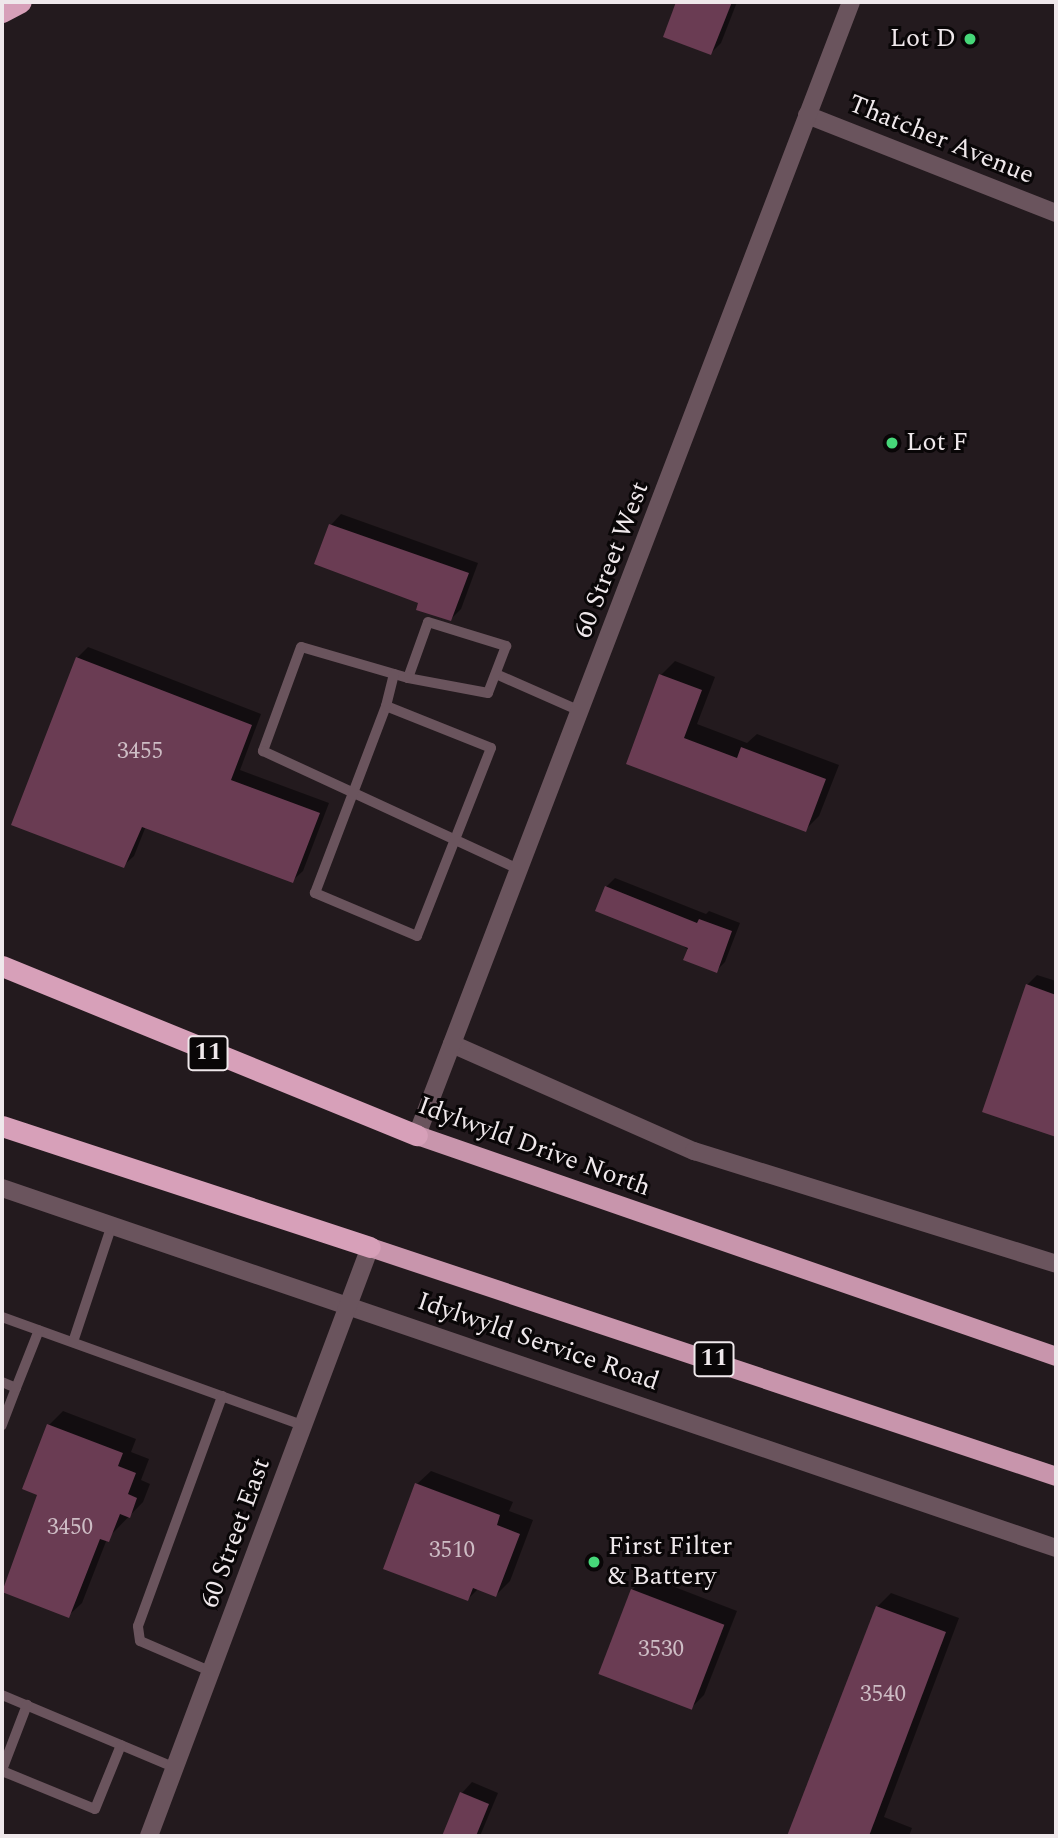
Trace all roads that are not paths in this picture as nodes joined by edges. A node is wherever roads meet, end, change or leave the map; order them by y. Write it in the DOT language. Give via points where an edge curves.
graph roads {
  1 [pos="21,2"];
  2 [pos="851,2"];
  3 [pos="2,12"];
  4 [pos="807,115"];
  5 [pos="1056,213"];
  6 [pos="394,674"];
  7 [pos="496,674"];
  8 [pos="408,678"];
  9 [pos="386,706"];
  10 [pos="582,712"];
  11 [pos="353,794"];
  12 [pos="454,842"];
  13 [pos="520,870"];
  14 [pos="2,966"];
  15 [pos="452,1044"];
  16 [pos="2,1126"];
  17 [pos="416,1135"];
  18 [pos="2,1188"];
  19 [pos="112,1225"];
  20 [pos="370,1247"];
  21 [pos="1056,1264"];
  22 [pos="348,1304"];
  23 [pos="2,1317"];
  24 [pos="39,1330"];
  25 [pos="73,1342"];
  26 [pos="1056,1356"];
  27 [pos="2,1382"];
  28 [pos="16,1388"];
  29 [pos="222,1396"];
  30 [pos="2,1425"];
  31 [pos="304,1426"];
  32 [pos="1056,1476"];
  33 [pos="1056,1548"];
  34 [pos="212,1672"];
  35 [pos="2,1695"];
  36 [pos="27,1705"];
  37 [pos="121,1745"];
  38 [pos="176,1768"];
  39 [pos="2,1771"];
  40 [pos="149,1836"];
  1 -- 3 [label="highway"];
  2 -- 4 [label="street, 60 Street West"];
  4 -- 5 [label="street, Thatcher Avenue"];
  4 -- 10 [label="street, 60 Street West"];
  6 -- 8 [label="lane"];
  6 -- 9 [label="lane"];
  6 -- 11 [label="lane" via="301,647 263,751"];
  7 -- 8 [label="lane" via="488,694"];
  7 -- 8 [label="lane" via="506,646 428,622"];
  7 -- 10 [label="lane"];
  9 -- 11 [label="lane"];
  9 -- 12 [label="lane" via="491,748"];
  10 -- 13 [label="street, 60 Street West"];
  11 -- 12 [label="lane"];
  11 -- 12 [label="lane" via="315,893 417,936"];
  12 -- 13 [label="lane"];
  13 -- 15 [label="street, 60 Street West"];
  14 -- 17 [label="highway, Idylwyld Drive North / 11"];
  15 -- 17 [label="street, 60 Street West"];
  15 -- 21 [label="street, Idylwyld Drive North" via="694,1151"];
  16 -- 20 [label="highway, 11"];
  17 -- 26 [label="highway, Idylwyld Drive North / 11"];
  18 -- 19 [label="street, Idylwyld Service Road"];
  19 -- 22 [label="street, Idylwyld Service Road"];
  19 -- 25 [label="lane"];
  20 -- 22 [label="street, 60 Street East"];
  20 -- 32 [label="highway, 11"];
  22 -- 31 [label="street, 60 Street East"];
  22 -- 33 [label="street, Idylwyld Service Road"];
  23 -- 24 [label="lane"];
  24 -- 25 [label="lane"];
  24 -- 28 [label="lane"];
  25 -- 29 [label="lane"];
  27 -- 28 [label="lane"];
  28 -- 30 [label="lane"];
  29 -- 31 [label="lane"];
  29 -- 34 [label="lane" via="138,1626 140,1641"];
  31 -- 34 [label="street, 60 Street East"];
  34 -- 38 [label="street, 60 Street East"];
  35 -- 36 [label="lane"];
  36 -- 37 [label="lane"];
  36 -- 39 [label="lane"];
  37 -- 38 [label="lane"];
  37 -- 39 [label="lane" via="95,1809"];
  38 -- 40 [label="street, 60 Street East"];
}
